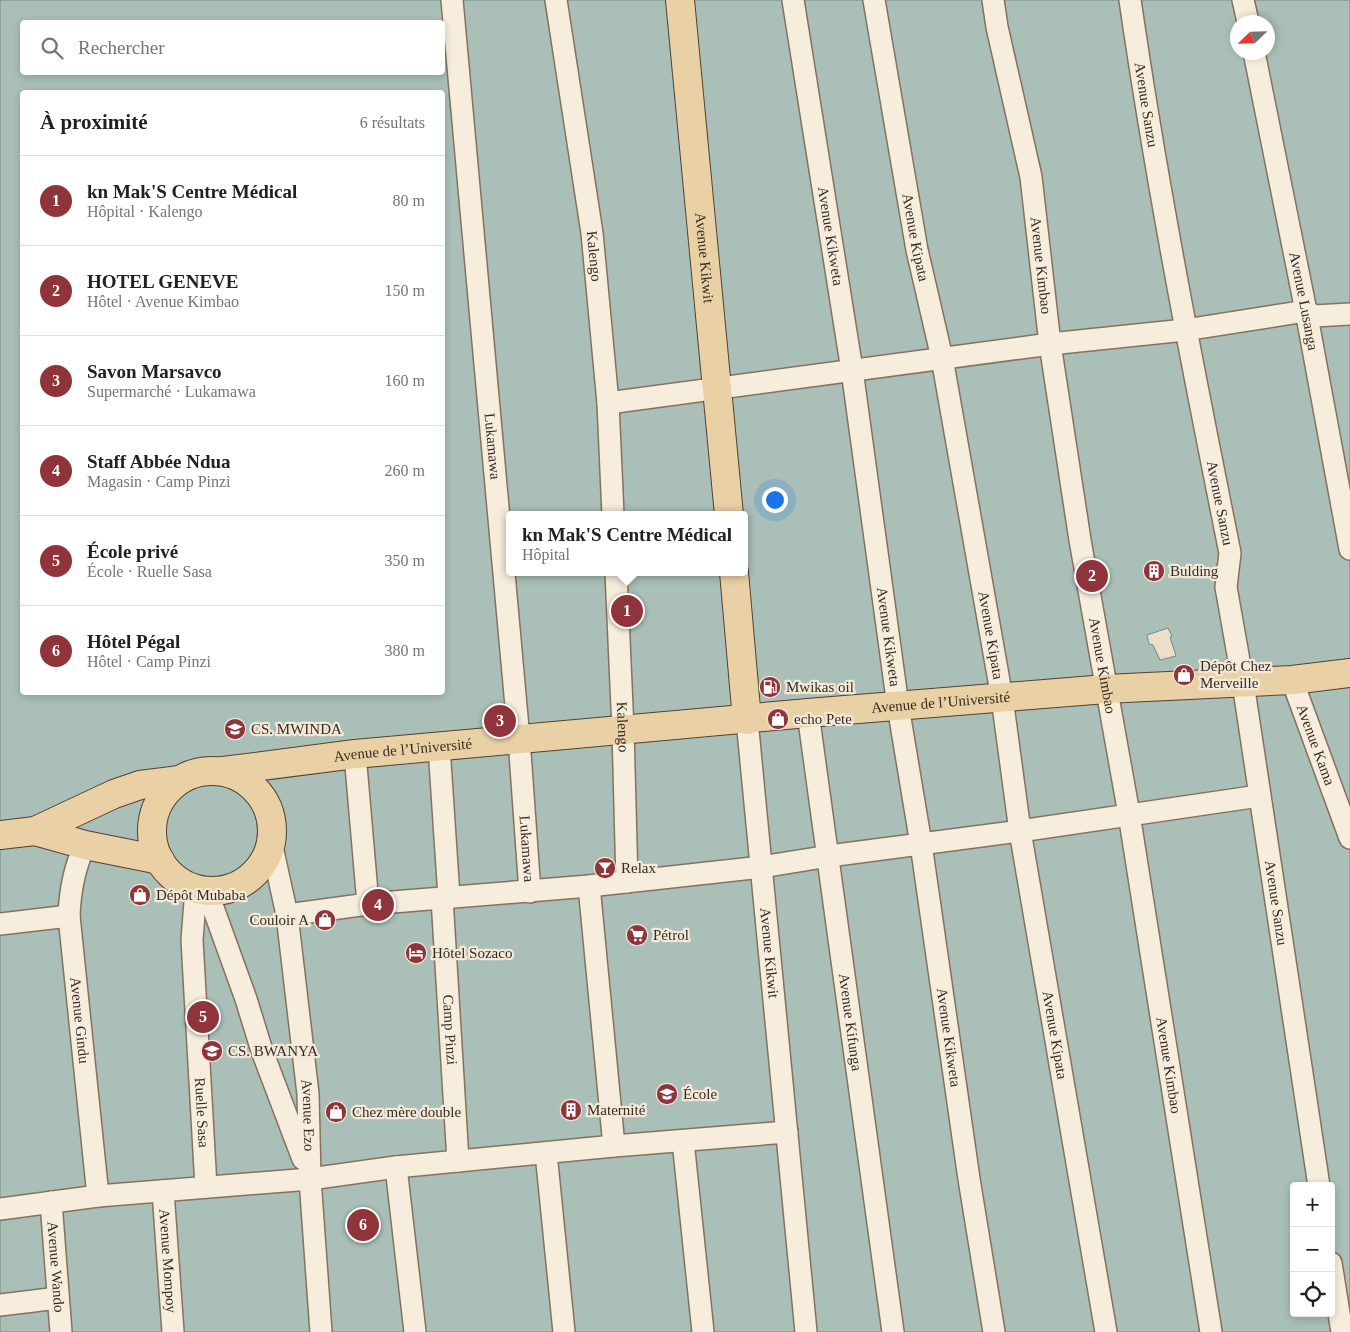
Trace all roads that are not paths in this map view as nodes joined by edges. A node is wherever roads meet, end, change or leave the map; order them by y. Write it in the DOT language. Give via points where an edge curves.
graph roads {
  1 [pos="452,0"];
  2 [pos="556,0"];
  3 [pos="680,0"];
  4 [pos="793,0"];
  5 [pos="874,0"];
  6 [pos="993,0"];
  7 [pos="1130,0"];
  8 [pos="1243,0"];
  9 [pos="1246,15"];
  10 [pos="1256,60"];
  11 [pos="1306,311"];
  12 [pos="1350,314"];
  13 [pos="1186,330"];
  14 [pos="1050,344"];
  15 [pos="942,358"];
  16 [pos="852,370"];
  17 [pos="718,390"];
  18 [pos="608,403"];
  19 [pos="613,511"];
  20 [pos="729,511"];
  21 [pos="1350,550"];
  22 [pos="616,576"];
  23 [pos="734,576"];
  24 [pos="1350,673"];
  25 [pos="1292,680"];
  26 [pos="1243,683"];
  27 [pos="1106,689"];
  28 [pos="1002,698"];
  29 [pos="898,706"];
  30 [pos="808,714"];
  31 [pos="747,720"];
  32 [pos="623,730"];
  33 [pos="519,740"];
  34 [pos="439,747"];
  35 [pos="355,754"];
  36 [pos="293,763"];
  37 [pos="223,771"];
  38 [pos="180,780"];
  39 [pos="261,796"];
  40 [pos="1259,796"];
  41 [pos="1129,814"];
  42 [pos="35,831"];
  43 [pos="1020,831"];
  44 [pos="0,835"];
  45 [pos="1350,835"];
  46 [pos="271,842"];
  47 [pos="921,844"];
  48 [pos="85,845"];
  49 [pos="829,856"];
  50 [pos="160,860"];
  51 [pos="762,867"];
  52 [pos="627,882"];
  53 [pos="589,886"];
  54 [pos="201,890"];
  55 [pos="530,892"];
  56 [pos="445,898"];
  57 [pos="368,904"];
  58 [pos="287,915"];
  59 [pos="69,916"];
  60 [pos="0,924"];
  61 [pos="787,1132"];
  62 [pos="683,1141"];
  63 [pos="614,1146"];
  64 [pos="546,1153"];
  65 [pos="458,1161"];
  66 [pos="396,1167"];
  67 [pos="310,1178"];
  68 [pos="1318,1182"];
  69 [pos="206,1187"];
  70 [pos="163,1191"];
  71 [pos="98,1196"];
  72 [pos="50,1202"];
  73 [pos="0,1209"];
  74 [pos="1332,1272"];
  75 [pos="58,1298"];
  76 [pos="0,1304"];
  77 [pos="61,1332"];
  78 [pos="173,1332"];
  79 [pos="321,1332"];
  80 [pos="415,1332"];
  81 [pos="564,1332"];
  82 [pos="703,1332"];
  83 [pos="806,1332"];
  84 [pos="893,1332"];
  85 [pos="994,1332"];
  86 [pos="1106,1332"];
  87 [pos="1211,1332"];
  88 [pos="1342,1332"];
  1 -- 33 [label="street, Lukamawa"];
  2 -- 18 [label="street, Kalengo" via="592,233"];
  3 -- 17 [label="main road, Avenue Kikwit"];
  4 -- 16 [label="street, Avenue Kikweta"];
  5 -- 15 [label="street, Avenue Kipata" via="916,250"];
  6 -- 14 [label="street, Avenue Kimbao" via="1031,177"];
  7 -- 13 [label="street, Avenue Sanzu" via="1144,98"];
  8 -- 9 [label="street"];
  10 -- 11 [label="street, Avenue Lusanga"];
  11 -- 12 [label="street" via="1314,316"];
  11 -- 13 [label="street"];
  11 -- 21 [label="street, Avenue Lusanga"];
  13 -- 14 [label="street"];
  13 -- 26 [label="street, Avenue Sanzu" via="1230,553 1226,587"];
  14 -- 15 [label="street"];
  14 -- 27 [label="street, Avenue Kimbao"];
  15 -- 16 [label="street"];
  15 -- 28 [label="street, Avenue Kipata"];
  16 -- 17 [label="street"];
  16 -- 29 [label="street, Avenue Kikweta"];
  17 -- 18 [label="street"];
  17 -- 20 [label="main road, Avenue Kikwit"];
  18 -- 19 [label="street, Kalengo"];
  22 -- 32 [label="street, Kalengo"];
  23 -- 31 [label="main road, Avenue Kikwit"];
  24 -- 25 [label="main road, Avenue de l’Université"];
  25 -- 26 [label="main road, Avenue de l’Université"];
  25 -- 45 [label="street, Avenue Kama"];
  26 -- 27 [label="main road, Avenue de l’Université"];
  26 -- 40 [label="street, Avenue Sanzu"];
  27 -- 28 [label="main road, Avenue de l’Université"];
  27 -- 41 [label="street, Avenue Kimbao"];
  28 -- 29 [label="main road, Avenue de l’Université"];
  28 -- 43 [label="street, Avenue Kipata"];
  29 -- 30 [label="main road, Avenue de l’Université"];
  29 -- 47 [label="street, Avenue Kikweta"];
  30 -- 31 [label="main road, Avenue de l’Université"];
  30 -- 49 [label="street, Avenue Kifunga"];
  31 -- 32 [label="main road, Avenue de l’Université"];
  31 -- 51 [label="street, Avenue Kikwit"];
  32 -- 33 [label="main road, Avenue de l’Université"];
  32 -- 52 [label="street, Kalengo"];
  33 -- 34 [label="main road, Avenue de l’Université"];
  33 -- 55 [label="street, Lukamawa"];
  34 -- 35 [label="main road, Avenue de l’Université"];
  34 -- 56 [label="street, Camp Pinzi"];
  35 -- 36 [label="main road, Avenue de l’Université"];
  35 -- 57 [label="street"];
  36 -- 37 [label="main road, Avenue de l’Université"];
  36 -- 39 [label="main road"];
  37 -- 38 [label="main road" via="208,770"];
  37 -- 39 [label="main road" via="238,776"];
  38 -- 42 [label="main road" via="140,785 114,794"];
  38 -- 50 [label="main road" via="163,795 154,816 152,839"];
  39 -- 46 [label="main road" via="269,810"];
  40 -- 41 [label="street"];
  40 -- 68 [label="street, Avenue Sanzu"];
  41 -- 43 [label="street"];
  41 -- 87 [label="street, Avenue Kimbao"];
  42 -- 44 [label="main road"];
  42 -- 48 [label="main road"];
  43 -- 47 [label="street"];
  43 -- 86 [label="street, Avenue Kipata"];
  46 -- 54 [label="main road" via="266,859 241,884 224,890"];
  46 -- 58 [label="street, Avenue Ezo"];
  47 -- 49 [label="street"];
  47 -- 85 [label="street, Avenue Kikweta"];
  48 -- 50 [label="main road"];
  48 -- 59 [label="street, Avenue Gindu" via="76,863"];
  49 -- 51 [label="street"];
  49 -- 84 [label="street, Avenue Kifunga"];
  50 -- 54 [label="main road" via="175,878"];
  51 -- 52 [label="street"];
  51 -- 61 [label="street, Avenue Kikwit"];
  52 -- 53 [label="street"];
  53 -- 55 [label="street"];
  53 -- 63 [label="street"];
  54 -- 67 [label="street" via="246,999"];
  54 -- 69 [label="street, Ruelle Sasa" via="192,940"];
  55 -- 56 [label="street"];
  56 -- 57 [label="street"];
  56 -- 65 [label="street, Camp Pinzi"];
  57 -- 58 [label="street"];
  58 -- 67 [label="street, Avenue Ezo" via="308,1094"];
  59 -- 60 [label="street"];
  59 -- 71 [label="street, Avenue Gindu"];
  61 -- 62 [label="street"];
  61 -- 83 [label="street, Avenue Kikwit"];
  62 -- 63 [label="street"];
  62 -- 82 [label="street"];
  63 -- 64 [label="street"];
  64 -- 65 [label="street"];
  64 -- 81 [label="street"];
  65 -- 66 [label="street"];
  66 -- 67 [label="street"];
  66 -- 80 [label="street"];
  67 -- 69 [label="street"];
  67 -- 79 [label="street, Avenue Ezo"];
  69 -- 70 [label="street"];
  70 -- 71 [label="street"];
  70 -- 78 [label="street, Avenue Mompoy"];
  71 -- 72 [label="street"];
  72 -- 73 [label="street"];
  72 -- 75 [label="street, Avenue Wando"];
  74 -- 88 [label="street"];
  75 -- 76 [label="street"];
  75 -- 77 [label="street, Avenue Wando"];
}
